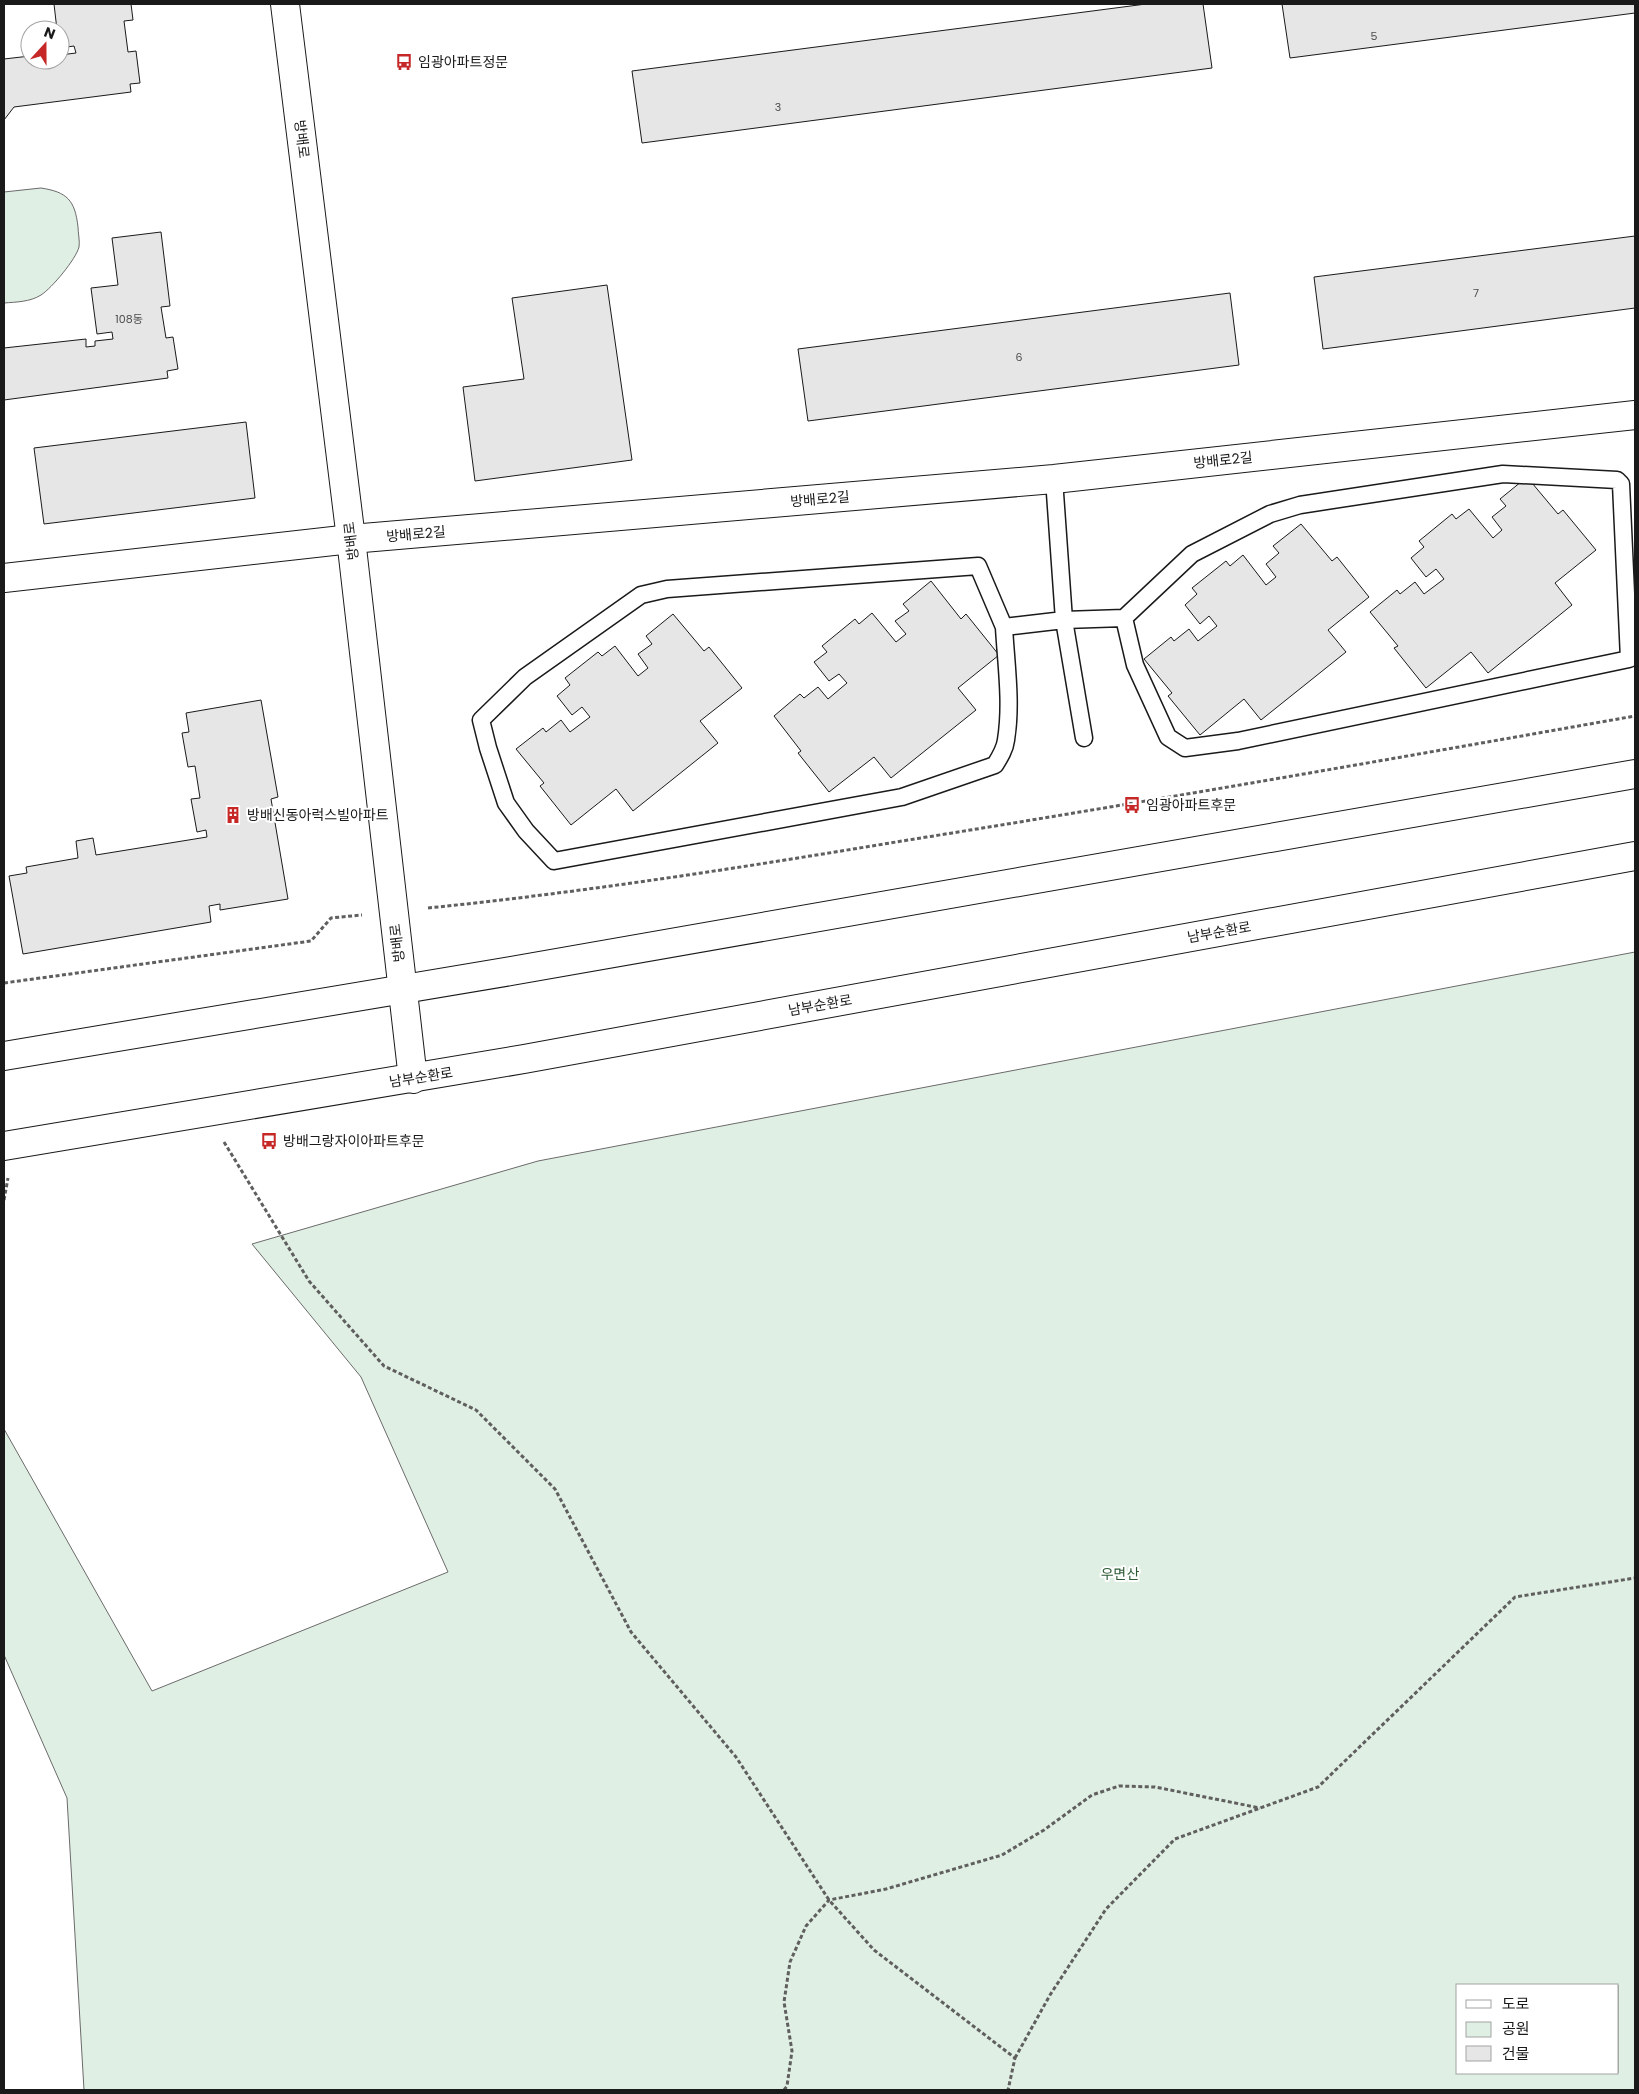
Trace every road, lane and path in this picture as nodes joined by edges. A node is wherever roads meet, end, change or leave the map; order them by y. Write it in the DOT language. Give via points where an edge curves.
graph roads {
  1 [pos="285,4"];
  2 [pos="1635,415"];
  3 [pos="1054,479"];
  4 [pos="351,539"];
  5 [pos="4,578"];
  6 [pos="1124,618"];
  7 [pos="1064,620"];
  8 [pos="1004,627"];
  9 [pos="1635,716"];
  10 [pos="1084,738"];
  11 [pos="1635,774"];
  12 [pos="1635,856"];
  13 [pos="500,901"];
  14 [pos="331,918"];
  15 [pos="4,983"];
  16 [pos="403,989"];
  17 [pos="4,1056"];
  18 [pos="413,1079"];
  19 [pos="211,1112"];
  20 [pos="4,1146"];
  21 [pos="1635,1578"];
  22 [pos="1261,1808"];
  23 [pos="828,1900"];
  24 [pos="1015,2058"];
  25 [pos="784,2090"];
  26 [pos="1008,2090"];
  1 -- 4 [label="main road, 방배로"];
  2 -- 3 [label="main road, 방배로2길"];
  3 -- 4 [label="main road, 방배로2길"];
  3 -- 7 [label="lane"];
  4 -- 5 [label="main road, 방배로2길"];
  4 -- 16 [label="main road, 방배로"];
  6 -- 6 [label="lane" via="1135,665 1168,737 1185,748 1238,741 1630,658 1621,484 1617,480 1503,474 1300,505 1270,514 1192,554"];
  6 -- 7 [label="lane"];
  7 -- 8 [label="lane"];
  7 -- 10 [label="lane"];
  8 -- 8 [label="lane" via="978,566 641,594 525,678 481,720 506,803 526,832 554,861 902,797 995,764 1006,741 1008,699"];
  9 -- 13 [label="path" via="1125,806"];
  11 -- 16 [label="main road"];
  12 -- 18 [label="main road, 남부순환로"];
  14 -- 15 [label="path" via="311,941"];
  16 -- 17 [label="main road"];
  16 -- 18 [label="main road, 방배로"];
  18 -- 19 [label="main road, 남부순환로"];
  19 -- 20 [label="main road, 남부순환로"];
  19 -- 23 [label="path" via="227,1149 309,1281 384,1366 476,1410 555,1489 631,1632 736,1757"];
  21 -- 22 [label="path" via="1515,1598 1318,1788"];
  22 -- 23 [label="path" via="1155,1787 1119,1786 1092,1795 1002,1855 886,1889"];
  22 -- 24 [label="path" via="1175,1839 1106,1909"];
  23 -- 24 [label="path" via="874,1950"];
  23 -- 25 [label="path" via="806,1926 790,1962 784,2002 792,2051"];
  24 -- 26 [label="path"];
}
